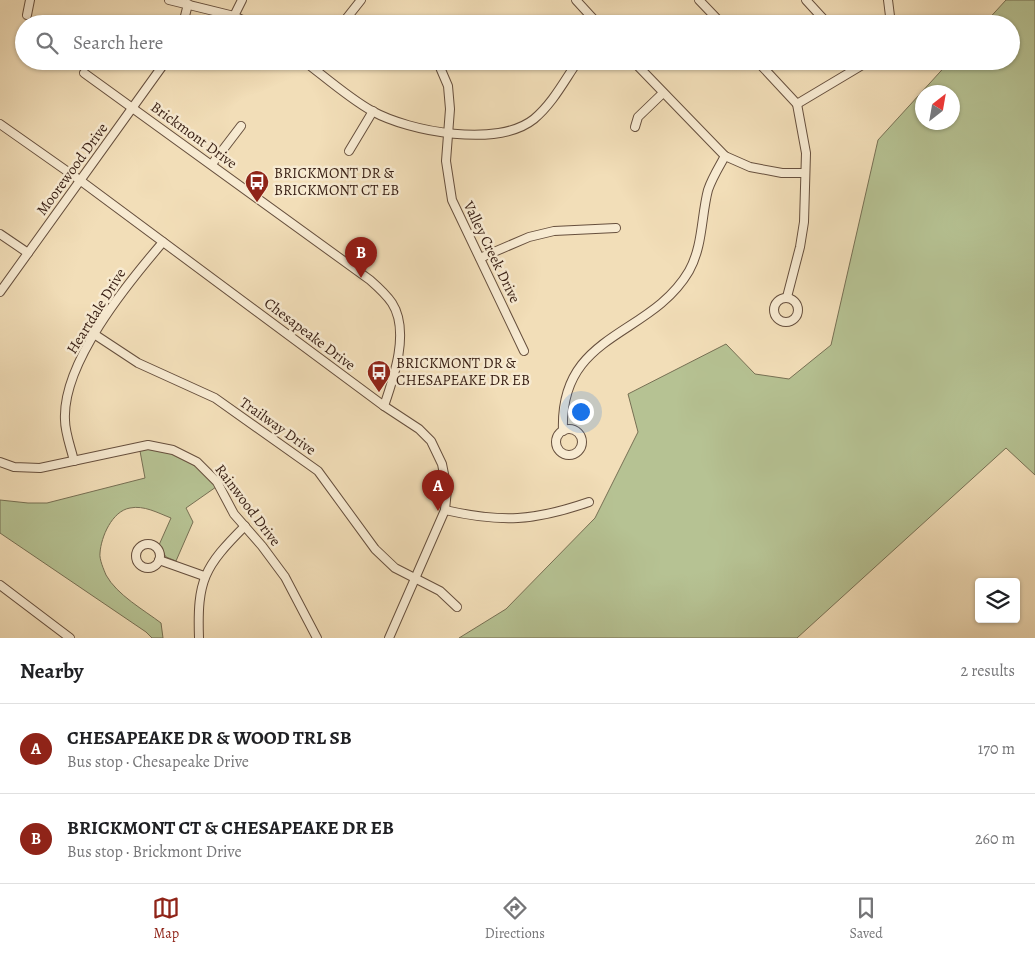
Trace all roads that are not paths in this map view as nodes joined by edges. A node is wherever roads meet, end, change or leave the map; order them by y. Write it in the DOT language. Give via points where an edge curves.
graph roads {
  1 [pos="30,0"];
  2 [pos="169,0"];
  3 [pos="242,0"];
  4 [pos="361,0"];
  5 [pos="576,0"];
  6 [pos="699,0"];
  7 [pos="806,0"];
  8 [pos="888,0"];
  9 [pos="188,4"];
  10 [pos="27,15"];
  11 [pos="185,15"];
  12 [pos="230,15"];
  13 [pos="234,15"];
  14 [pos="349,15"];
  15 [pos="590,15"];
  16 [pos="713,15"];
  17 [pos="820,15"];
  18 [pos="890,15"];
  19 [pos="160,70"];
  20 [pos="318,70"];
  21 [pos="441,70"];
  22 [pos="572,70"];
  23 [pos="642,70"];
  24 [pos="765,70"];
  25 [pos="853,70"];
  26 [pos="84,74"];
  27 [pos="663,92"];
  28 [pos="797,104"];
  29 [pos="133,108"];
  30 [pos="372,111"];
  31 [pos="0,124"];
  32 [pos="241,126"];
  33 [pos="635,127"];
  34 [pos="448,132"];
  35 [pos="349,151"];
  36 [pos="725,156"];
  37 [pos="212,164"];
  38 [pos="804,173"];
  39 [pos="81,181"];
  40 [pos="616,228"];
  41 [pos="0,234"];
  42 [pos="162,242"];
  43 [pos="28,253"];
  44 [pos="480,258"];
  45 [pos="0,292"];
  46 [pos="787,297"];
  47 [pos="94,334"];
  48 [pos="524,351"];
  49 [pos="384,406"];
  50 [pos="564,431"];
  51 [pos="74,461"];
  52 [pos="0,462"];
  53 [pos="589,502"];
  54 [pos="445,510"];
  55 [pos="245,526"];
  56 [pos="159,560"];
  57 [pos="204,576"];
  58 [pos="414,579"];
  59 [pos="0,585"];
  60 [pos="457,607"];
  61 [pos="70,638"];
  62 [pos="199,638"];
  63 [pos="317,638"];
  64 [pos="388,638"];
  1 -- 10 [label="street"];
  2 -- 9 [label="street"];
  3 -- 13 [label="street"];
  4 -- 14 [label="street"];
  5 -- 15 [label="street"];
  6 -- 16 [label="street"];
  7 -- 17 [label="street"];
  8 -- 18 [label="street"];
  9 -- 11 [label="street"];
  9 -- 12 [label="street"];
  19 -- 29 [label="street, Moorewood Drive"];
  20 -- 30 [label="street"];
  21 -- 34 [label="street, Valley Creek Drive" via="448,86"];
  22 -- 34 [label="street" via="553,99 533,120 495,135"];
  23 -- 27 [label="street"];
  24 -- 28 [label="street"];
  25 -- 28 [label="street"];
  26 -- 29 [label="street, Brickmont Drive"];
  27 -- 33 [label="street" via="638,117"];
  27 -- 36 [label="street"];
  28 -- 38 [label="street" via="806,153"];
  29 -- 37 [label="street, Brickmont Drive"];
  29 -- 39 [label="street, Moorewood Drive"];
  30 -- 34 [label="street" via="426,130"];
  30 -- 35 [label="street"];
  31 -- 39 [label="street, Chesapeake Drive"];
  32 -- 37 [label="street"];
  34 -- 44 [label="street, Valley Creek Drive" via="446,162 452,200"];
  36 -- 38 [label="street" via="750,167"];
  36 -- 50 [label="street" via="708,188 697,252 688,272 666,298 586,358 569,386 564,402"];
  37 -- 49 [label="street, Brickmont Drive" via="370,280 393,304 398,320 399,344 396,370"];
  38 -- 46 [label="street" via="804,222"];
  39 -- 42 [label="street, Chesapeake Drive"];
  39 -- 43 [label="street, Moorewood Drive"];
  40 -- 44 [label="street" via="528,237"];
  41 -- 43 [label="street"];
  42 -- 47 [label="street, Heartdale Drive" via="133,276"];
  42 -- 49 [label="street, Chesapeake Drive"];
  43 -- 45 [label="street, Moorewood Drive"];
  44 -- 48 [label="street, Valley Creek Drive"];
  47 -- 51 [label="street, Heartdale Drive" via="68,388 65,420"];
  47 -- 58 [label="street, Trailway Drive" via="138,363 215,398 318,471 375,550 395,568"];
  49 -- 54 [label="street, Chesapeake Drive" via="430,441 446,477"];
  51 -- 52 [label="street, Rainwood Drive" via="40,468 14,467"];
  51 -- 55 [label="street, Rainwood Drive" via="148,446 173,450 197,462 217,482 234,514"];
  53 -- 54 [label="street" via="528,518 482,518"];
  54 -- 58 [label="street, Chesapeake Drive"];
  55 -- 57 [label="street"];
  55 -- 63 [label="street, Rainwood Drive" via="285,577"];
  56 -- 57 [label="street"];
  57 -- 62 [label="street" via="198,613"];
  58 -- 60 [label="street, Trailway Drive" via="440,591"];
  58 -- 64 [label="street, Chesapeake Drive"];
  59 -- 61 [label="street"];
}
